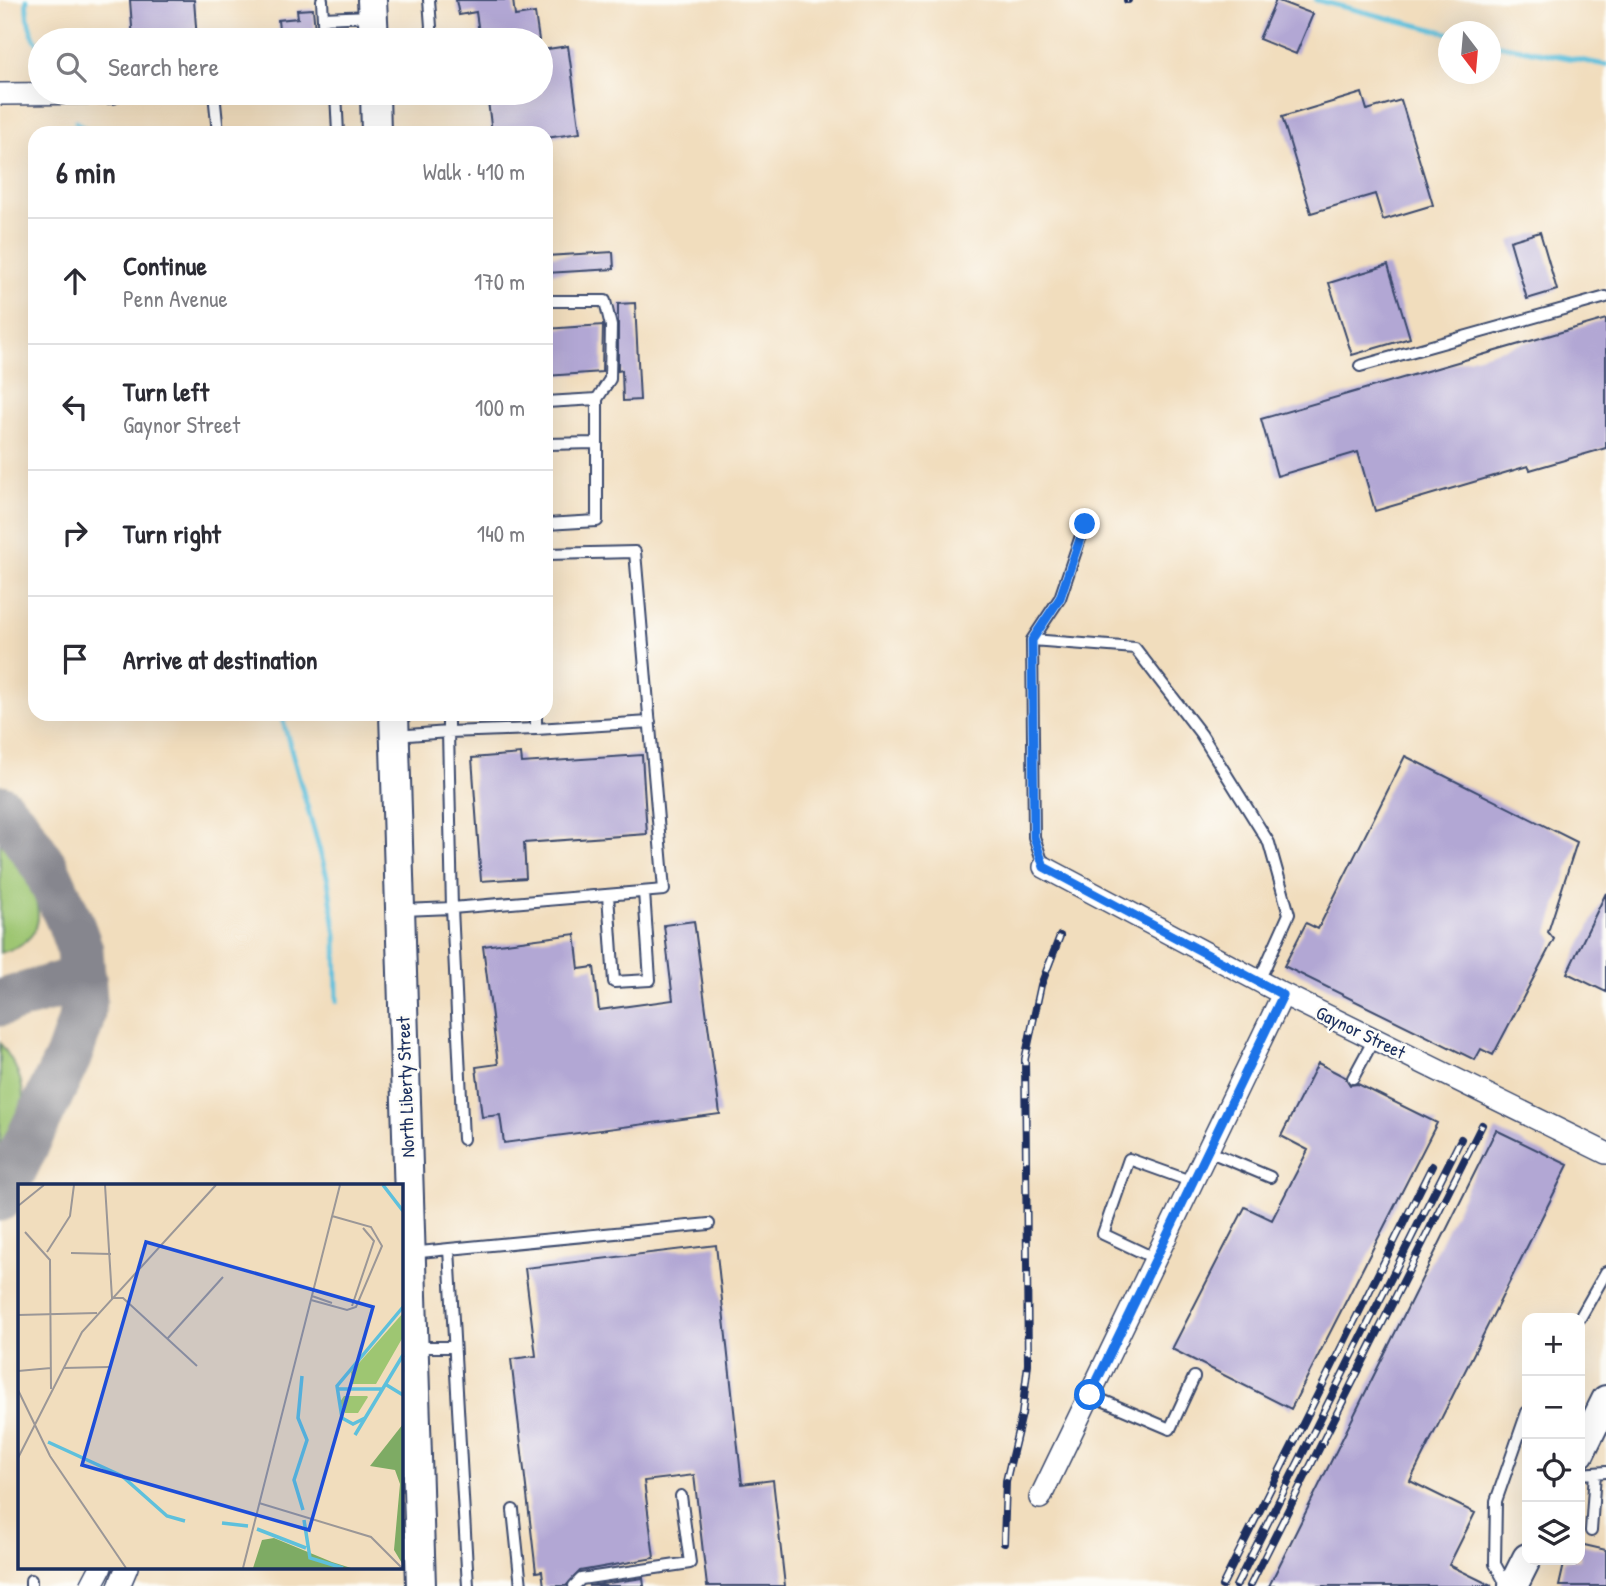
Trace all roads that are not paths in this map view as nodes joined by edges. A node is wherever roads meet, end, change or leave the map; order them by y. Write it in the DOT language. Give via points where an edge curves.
graph roads {
  1 [pos="322,0"];
  2 [pos="429,0"];
  3 [pos="323,18"];
  4 [pos="373,19"];
  5 [pos="323,28"];
  6 [pos="431,28"];
  7 [pos="0,94"];
  8 [pos="28,94"];
  9 [pos="215,105"];
  10 [pos="337,105"];
  11 [pos="375,105"];
  12 [pos="217,126"];
  13 [pos="338,126"];
  14 [pos="376,126"];
  15 [pos="1606,297"];
  16 [pos="553,301"];
  17 [pos="1360,366"];
  18 [pos="597,399"];
  19 [pos="553,402"];
  20 [pos="596,443"];
  21 [pos="553,444"];
  22 [pos="553,524"];
  23 [pos="1085,524"];
  24 [pos="553,554"];
  25 [pos="1032,640"];
  26 [pos="447,721"];
  27 [pos="536,721"];
  28 [pos="650,722"];
  29 [pos="394,725"];
  30 [pos="536,729"];
  31 [pos="448,732"];
  32 [pos="1044,867"];
  33 [pos="644,892"];
  34 [pos="607,895"];
  35 [pos="452,908"];
  36 [pos="400,911"];
  37 [pos="1259,981"];
  38 [pos="1283,995"];
  39 [pos="1374,1039"];
  40 [pos="1353,1078"];
  41 [pos="463,1139"];
  42 [pos="1208,1151"];
  43 [pos="1606,1153"];
  44 [pos="1270,1177"];
  45 [pos="1193,1182"];
  46 [pos="709,1224"];
  47 [pos="449,1249"];
  48 [pos="411,1254"];
  49 [pos="1156,1259"];
  50 [pos="1606,1272"];
  51 [pos="1583,1313"];
  52 [pos="414,1347"];
  53 [pos="454,1347"];
  54 [pos="1194,1377"];
  55 [pos="1090,1395"];
  56 [pos="1606,1401"];
  57 [pos="1522,1426"];
  58 [pos="1593,1466"];
  59 [pos="681,1496"];
  60 [pos="1040,1498"];
  61 [pos="513,1510"];
  62 [pos="410,1527"];
  63 [pos="1591,1531"];
  64 [pos="1524,1565"];
  65 [pos="100,1568"];
  66 [pos="127,1568"];
  67 [pos="91,1586"];
  68 [pos="119,1586"];
  69 [pos="421,1586"];
  70 [pos="468,1586"];
  71 [pos="520,1586"];
  72 [pos="574,1586"];
  73 [pos="1507,1586"];
  74 [pos="1513,1586"];
  1 -- 3 [label="lane"];
  2 -- 6 [label="lane"];
  3 -- 4 [label="lane"];
  3 -- 5 [label="lane"];
  7 -- 8 [label="street"];
  9 -- 12 [label="lane"];
  10 -- 13 [label="lane"];
  11 -- 14 [label="main road"];
  15 -- 17 [label="lane"];
  16 -- 18 [label="lane" via="605,301 611,326 610,379"];
  18 -- 19 [label="lane"];
  18 -- 20 [label="lane"];
  20 -- 21 [label="lane"];
  20 -- 22 [label="lane" via="597,521"];
  23 -- 25 [label="lane" via="1060,598"];
  24 -- 28 [label="lane" via="635,552"];
  25 -- 32 [label="lane" via="1034,837"];
  25 -- 37 [label="lane" via="1135,648 1201,734 1269,843 1289,914"];
  26 -- 31 [label="lane"];
  27 -- 30 [label="lane"];
  28 -- 30 [label="lane"];
  28 -- 33 [label="lane" via="664,890"];
  29 -- 31 [label="lane"];
  29 -- 36 [label="main road, North Liberty Street"];
  30 -- 31 [label="lane"];
  31 -- 35 [label="lane"];
  32 -- 37 [label="street, Gaynor Street"];
  33 -- 34 [label="lane"];
  33 -- 34 [label="lane" via="650,980 614,982"];
  34 -- 35 [label="lane"];
  35 -- 36 [label="lane"];
  35 -- 41 [label="lane"];
  36 -- 48 [label="main road, North Liberty Street"];
  37 -- 38 [label="street, Gaynor Street"];
  38 -- 39 [label="street, Gaynor Street"];
  38 -- 42 [label="street"];
  39 -- 40 [label="lane"];
  39 -- 43 [label="street, Gaynor Street"];
  42 -- 44 [label="lane"];
  42 -- 45 [label="street"];
  45 -- 49 [label="street"];
  45 -- 49 [label="lane" via="1129,1159 1103,1234"];
  46 -- 47 [label="lane"];
  47 -- 48 [label="lane"];
  47 -- 53 [label="lane"];
  48 -- 52 [label="main road, North Liberty Street"];
  49 -- 55 [label="street"];
  50 -- 51 [label="lane"];
  52 -- 53 [label="lane"];
  52 -- 62 [label="main road, North Liberty Street"];
  53 -- 70 [label="lane"];
  54 -- 55 [label="lane" via="1170,1429"];
  55 -- 60 [label="street"];
  56 -- 58 [label="main road"];
  57 -- 73 [label="lane" via="1496,1501 1495,1564"];
  58 -- 63 [label="lane"];
  59 -- 72 [label="lane" via="690,1563 581,1578"];
  61 -- 71 [label="lane"];
  62 -- 69 [label="main road, North Liberty Street"];
  64 -- 74 [label="main road"];
  65 -- 67 [label="street"];
  66 -- 68 [label="street"];
}
